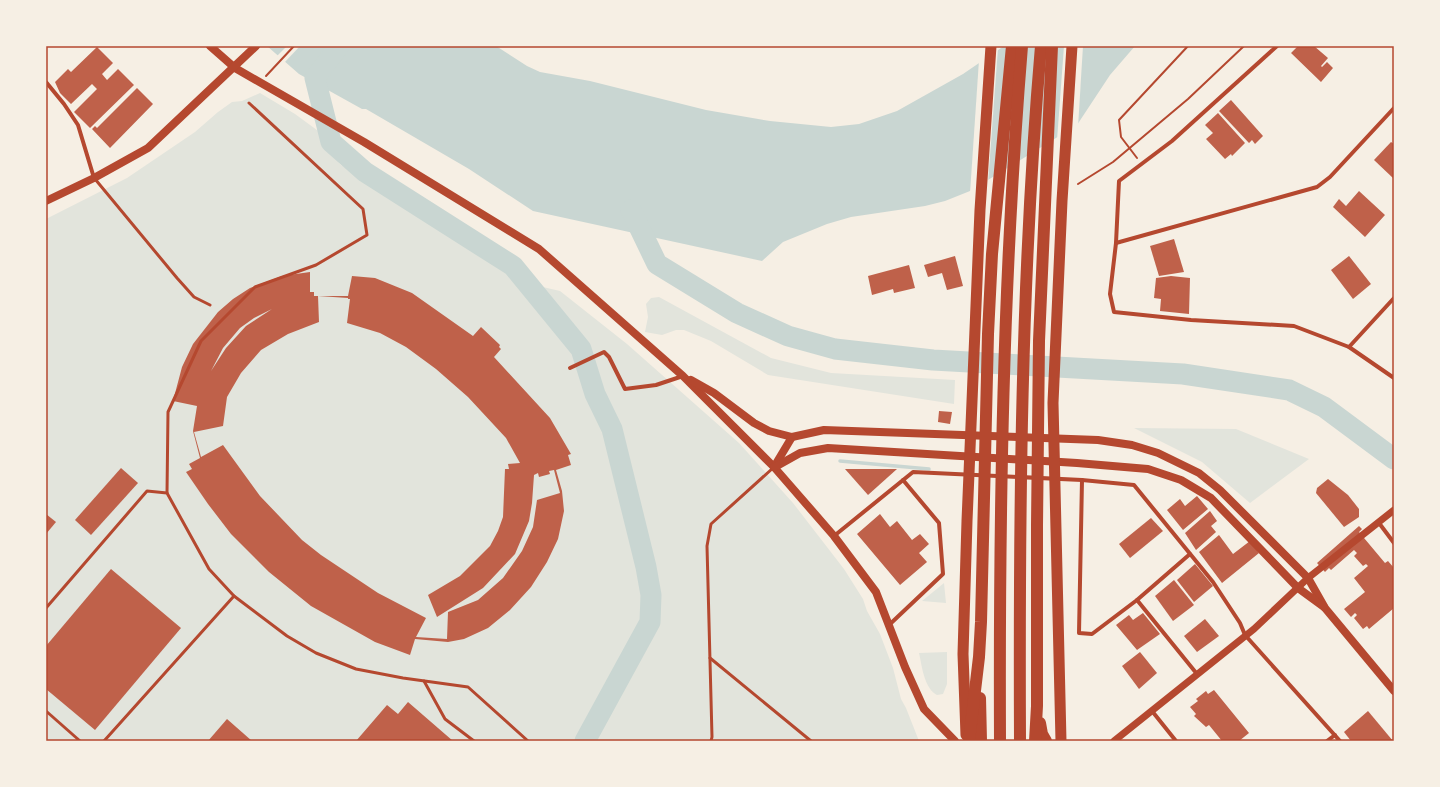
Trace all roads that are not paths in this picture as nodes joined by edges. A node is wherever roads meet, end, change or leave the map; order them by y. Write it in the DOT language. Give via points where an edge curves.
graph roads {
  1 [pos="210,46"];
  2 [pos="256,46"];
  3 [pos="991,46"];
  4 [pos="1012,46"];
  5 [pos="1022,46"];
  6 [pos="1041,46"];
  7 [pos="1052,46"];
  8 [pos="1072,46"];
  9 [pos="1277,46"];
  10 [pos="235,68"];
  11 [pos="46,82"];
  12 [pos="249,103"];
  13 [pos="1394,108"];
  14 [pos="94,178"];
  15 [pos="46,201"];
  16 [pos="1116,243"];
  17 [pos="1394,298"];
  18 [pos="210,305"];
  19 [pos="1349,347"];
  20 [pos="570,368"];
  21 [pos="683,376"];
  22 [pos="1394,378"];
  23 [pos="792,437"];
  24 [pos="774,467"];
  25 [pos="903,480"];
  26 [pos="1082,480"];
  27 [pos="167,493"];
  28 [pos="1394,510"];
  29 [pos="1379,523"];
  30 [pos="834,536"];
  31 [pos="1394,543"];
  32 [pos="1190,554"];
  33 [pos="1308,578"];
  34 [pos="1298,588"];
  35 [pos="234,596"];
  36 [pos="1137,600"];
  37 [pos="46,608"];
  38 [pos="1325,608"];
  39 [pos="889,625"];
  40 [pos="1245,635"];
  41 [pos="979,657"];
  42 [pos="710,658"];
  43 [pos="1197,674"];
  44 [pos="424,681"];
  45 [pos="1393,687"];
  46 [pos="1037,706"];
  47 [pos="46,711"];
  48 [pos="1152,711"];
  49 [pos="1335,735"];
  50 [pos="80,741"];
  51 [pos="104,741"];
  52 [pos="474,741"];
  53 [pos="528,741"];
  54 [pos="711,741"];
  55 [pos="811,741"];
  56 [pos="955,741"];
  57 [pos="967,741"];
  58 [pos="981,741"];
  59 [pos="1000,741"];
  60 [pos="1020,741"];
  61 [pos="1035,741"];
  62 [pos="1046,741"];
  63 [pos="1061,741"];
  64 [pos="1114,741"];
  65 [pos="1176,741"];
  66 [pos="1327,741"];
  67 [pos="1340,741"];
  1 -- 10 [label="main road"];
  2 -- 10 [label="main road"];
  3 -- 57 [label="highway" via="980,210 967,521 963,654"];
  4 -- 41 [label="highway" via="992,254"];
  5 -- 59 [label="highway" via="1010,230 1003,404 999,597"];
  6 -- 60 [label="highway" via="1022,406"];
  7 -- 46 [label="highway" via="1039,341"];
  8 -- 63 [label="highway" via="1053,403"];
  9 -- 16 [label="street" via="1172,141 1119,181"];
  10 -- 14 [label="main road" via="148,148"];
  10 -- 21 [label="main road" via="364,142 539,249"];
  11 -- 14 [label="street" via="78,125"];
  12 -- 27 [label="lane" via="363,209 367,235 316,265 255,287 201,341 168,412"];
  13 -- 16 [label="street" via="1317,188"];
  14 -- 15 [label="main road"];
  14 -- 18 [label="lane" via="172,273 194,297"];
  16 -- 19 [label="street" via="1110,294 1114,312 1191,320 1294,326"];
  17 -- 19 [label="street"];
  19 -- 22 [label="street"];
  20 -- 21 [label="street" via="604,352 625,389 656,385"];
  21 -- 23 [label="main road" via="714,393 754,423 769,431"];
  21 -- 24 [label="main road"];
  23 -- 24 [label="main road"];
  23 -- 33 [label="main road" via="824,430 1098,440 1132,445 1158,453 1199,473 1220,490"];
  24 -- 30 [label="main road"];
  24 -- 34 [label="main road" via="800,453 828,448 1148,469 1182,480 1211,498"];
  24 -- 42 [label="lane" via="711,524 707,546"];
  25 -- 26 [label="street" via="912,472"];
  25 -- 30 [label="street"];
  25 -- 39 [label="street" via="939,523 943,574"];
  26 -- 32 [label="street" via="1134,485"];
  26 -- 36 [label="street" via="1079,633 1092,634"];
  27 -- 35 [label="lane" via="209,569"];
  27 -- 37 [label="lane" via="147,491"];
  28 -- 29 [label="street"];
  29 -- 31 [label="street"];
  29 -- 33 [label="street"];
  30 -- 39 [label="main road" via="876,592"];
  32 -- 36 [label="street"];
  32 -- 40 [label="street" via="1213,582"];
  33 -- 34 [label="street"];
  33 -- 38 [label="main road"];
  34 -- 38 [label="main road"];
  34 -- 40 [label="street"];
  35 -- 44 [label="lane" via="287,636 316,653 356,669"];
  35 -- 51 [label="lane"];
  36 -- 43 [label="street"];
  38 -- 45 [label="main road"];
  39 -- 56 [label="main road" via="924,708"];
  40 -- 43 [label="street"];
  40 -- 49 [label="street"];
  41 -- 57 [label="highway"];
  41 -- 58 [label="highway"];
  42 -- 54 [label="lane"];
  42 -- 55 [label="lane"];
  43 -- 48 [label="street"];
  44 -- 52 [label="lane" via="445,719"];
  44 -- 53 [label="lane" via="468,687"];
  46 -- 61 [label="highway"];
  46 -- 62 [label="highway" via="1042,734"];
  47 -- 50 [label="lane"];
  48 -- 64 [label="street"];
  48 -- 65 [label="street"];
  49 -- 66 [label="street"];
  49 -- 67 [label="street"];
}
